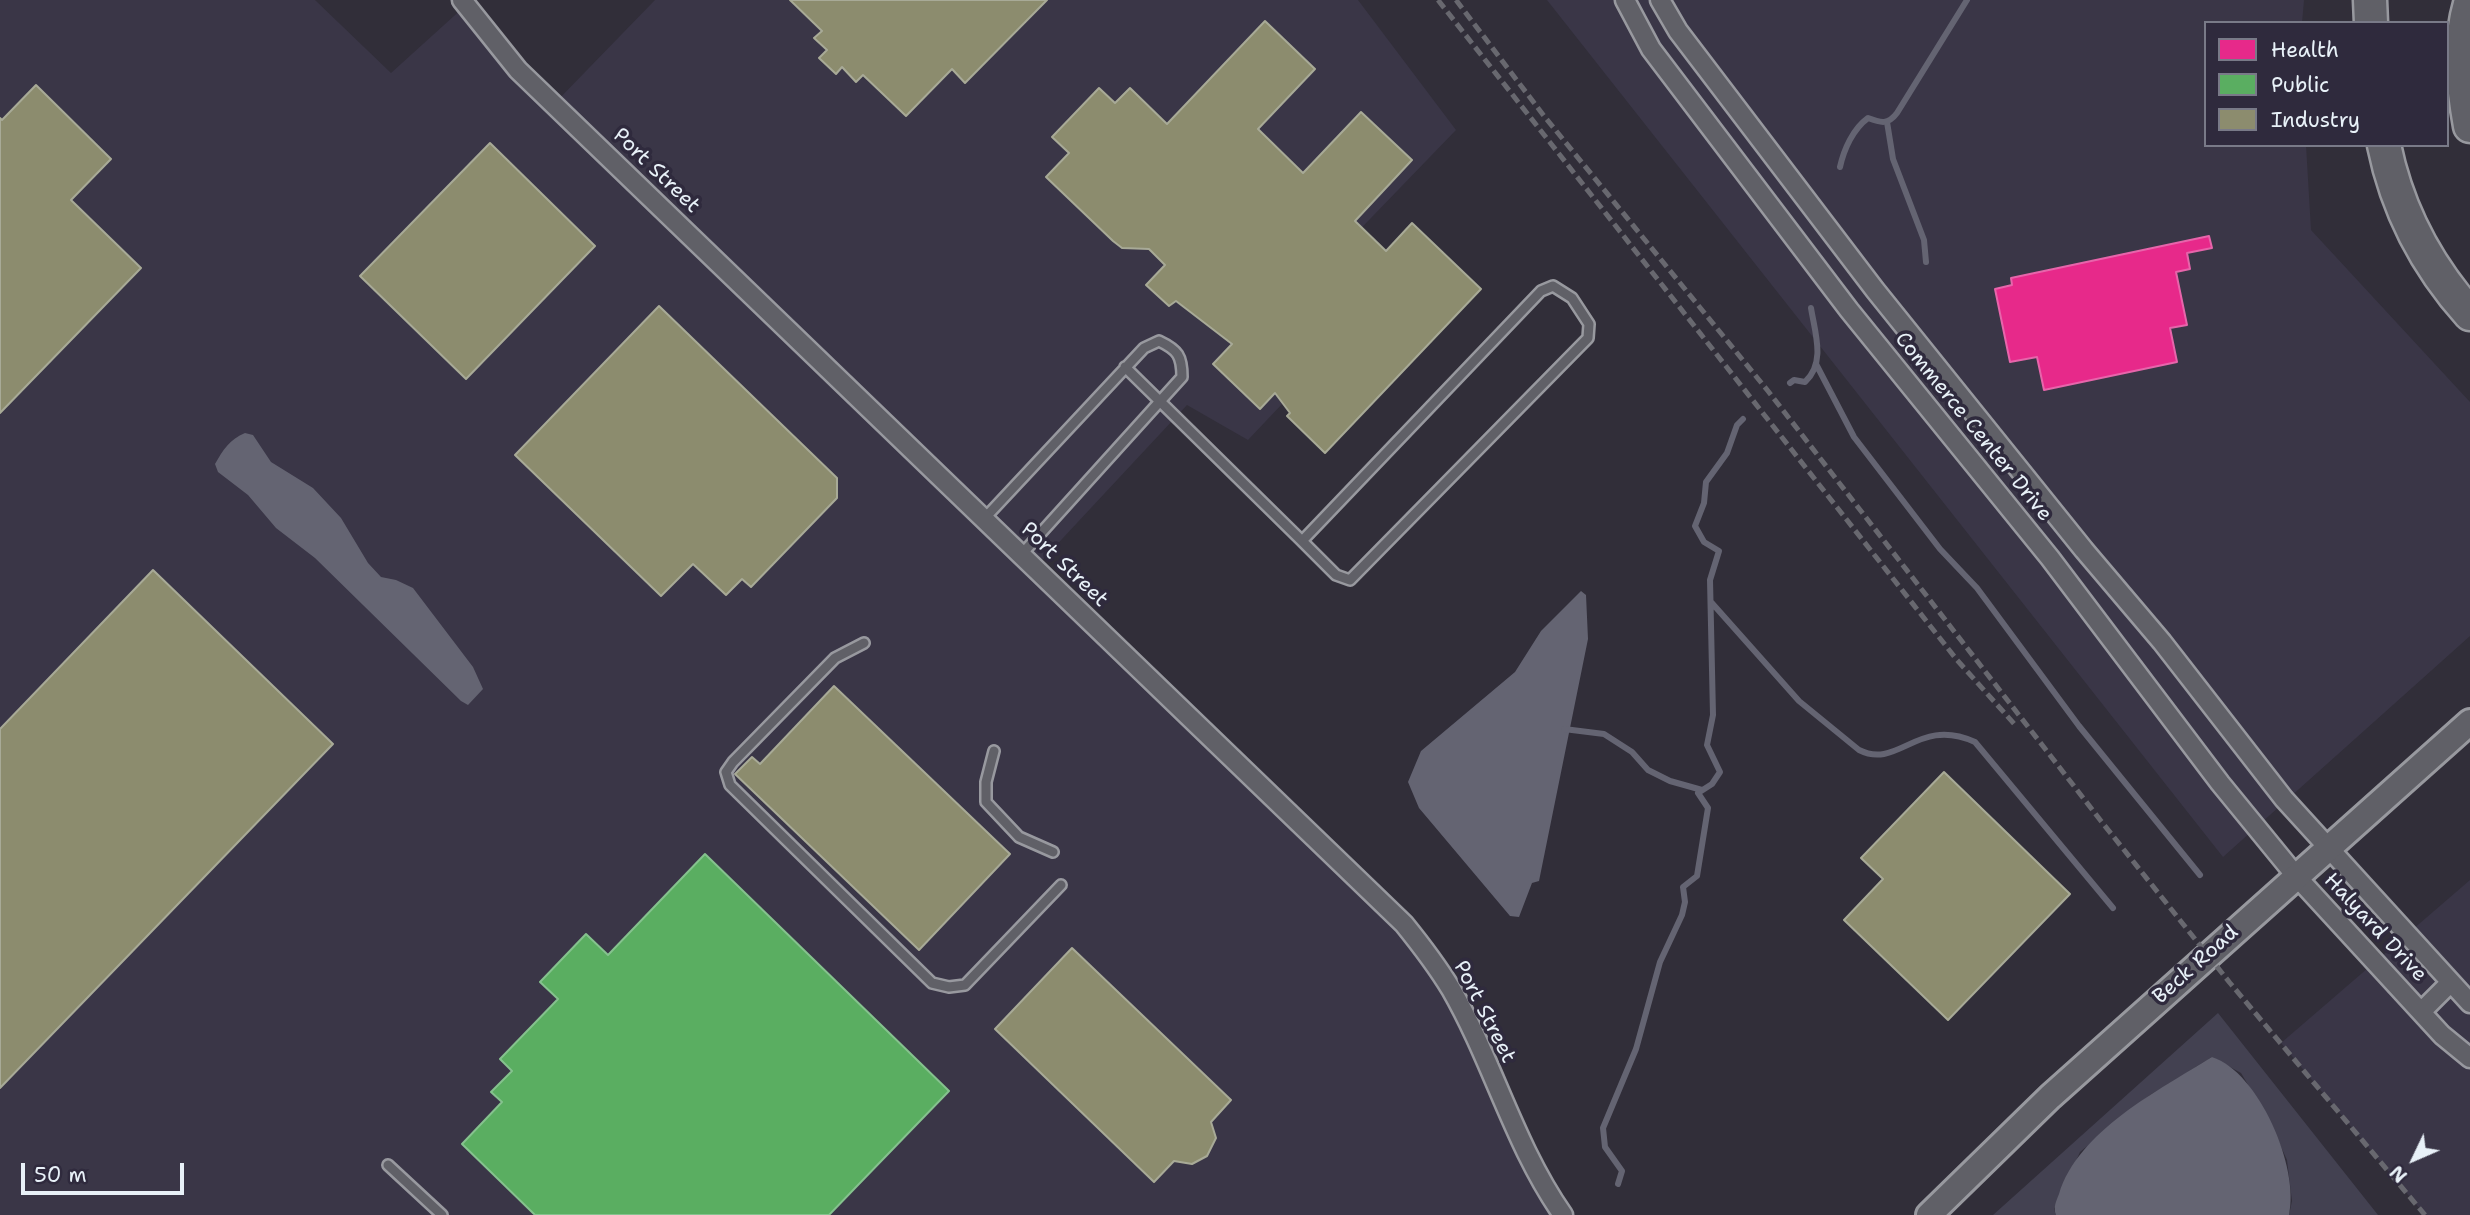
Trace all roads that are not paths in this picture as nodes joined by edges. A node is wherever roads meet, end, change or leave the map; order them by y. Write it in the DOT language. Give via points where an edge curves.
graph roads {
  1 [pos="462,0"];
  2 [pos="1625,0"];
  3 [pos="1660,0"];
  4 [pos="2370,0"];
  5 [pos="2470,4"];
  6 [pos="2371,21"];
  7 [pos="2470,127"];
  8 [pos="2385,147"];
  9 [pos="1875,290"];
  10 [pos="1849,310"];
  11 [pos="2470,314"];
  12 [pos="1125,367"];
  13 [pos="1159,401"];
  14 [pos="984,519"];
  15 [pos="1302,541"];
  16 [pos="1021,555"];
  17 [pos="864,643"];
  18 [pos="2470,722"];
  19 [pos="994,751"];
  20 [pos="2328,847"];
  21 [pos="1053,852"];
  22 [pos="2296,876"];
  23 [pos="1061,885"];
  24 [pos="2450,983"];
  25 [pos="2470,1003"];
  26 [pos="2421,1012"];
  27 [pos="2470,1058"];
  28 [pos="388,1165"];
  29 [pos="442,1215"];
  30 [pos="1563,1215"];
  31 [pos="1929,1215"];
  1 -- 14 [label="street, Port Street" via="518,70"];
  2 -- 10 [label="street, Commerce Center Drive" via="1651,48"];
  3 -- 9 [label="street, Commerce Center Drive" via="1678,31"];
  4 -- 6 [label="highway"];
  5 -- 7 [label="highway" via="2463,51"];
  8 -- 11 [label="highway" via="2413,234 2444,285"];
  9 -- 10 [label="street"];
  9 -- 20 [label="street, Commerce Center Drive" via="2284,799"];
  10 -- 22 [label="street, Commerce Center Drive" via="2050,558"];
  12 -- 13 [label="lane"];
  12 -- 13 [label="lane" via="1144,348 1159,341 1174,348 1182,359 1182,377"];
  12 -- 14 [label="lane"];
  13 -- 15 [label="lane"];
  13 -- 16 [label="lane"];
  14 -- 16 [label="street, Port Street"];
  15 -- 15 [label="lane" via="1541,291 1553,286 1572,298 1590,324 1588,338 1350,580 1336,576"];
  16 -- 30 [label="street, Port Street" via="1404,924 1451,990 1523,1147"];
  17 -- 23 [label="lane" via="835,658 733,762 726,772 730,785 932,982 965,985"];
  18 -- 20 [label="main road, Beck Road"];
  19 -- 21 [label="lane" via="986,802 1018,837"];
  20 -- 22 [label="main road, Beck Road"];
  20 -- 24 [label="street, Halyard Drive"];
  22 -- 26 [label="street, Halyard Drive"];
  22 -- 31 [label="main road, Beck Road" via="2050,1097"];
  24 -- 25 [label="street, Halyard Drive"];
  24 -- 26 [label="street, Halyard Drive"];
  26 -- 27 [label="street, Halyard Drive"];
  28 -- 29 [label="lane"];
}
